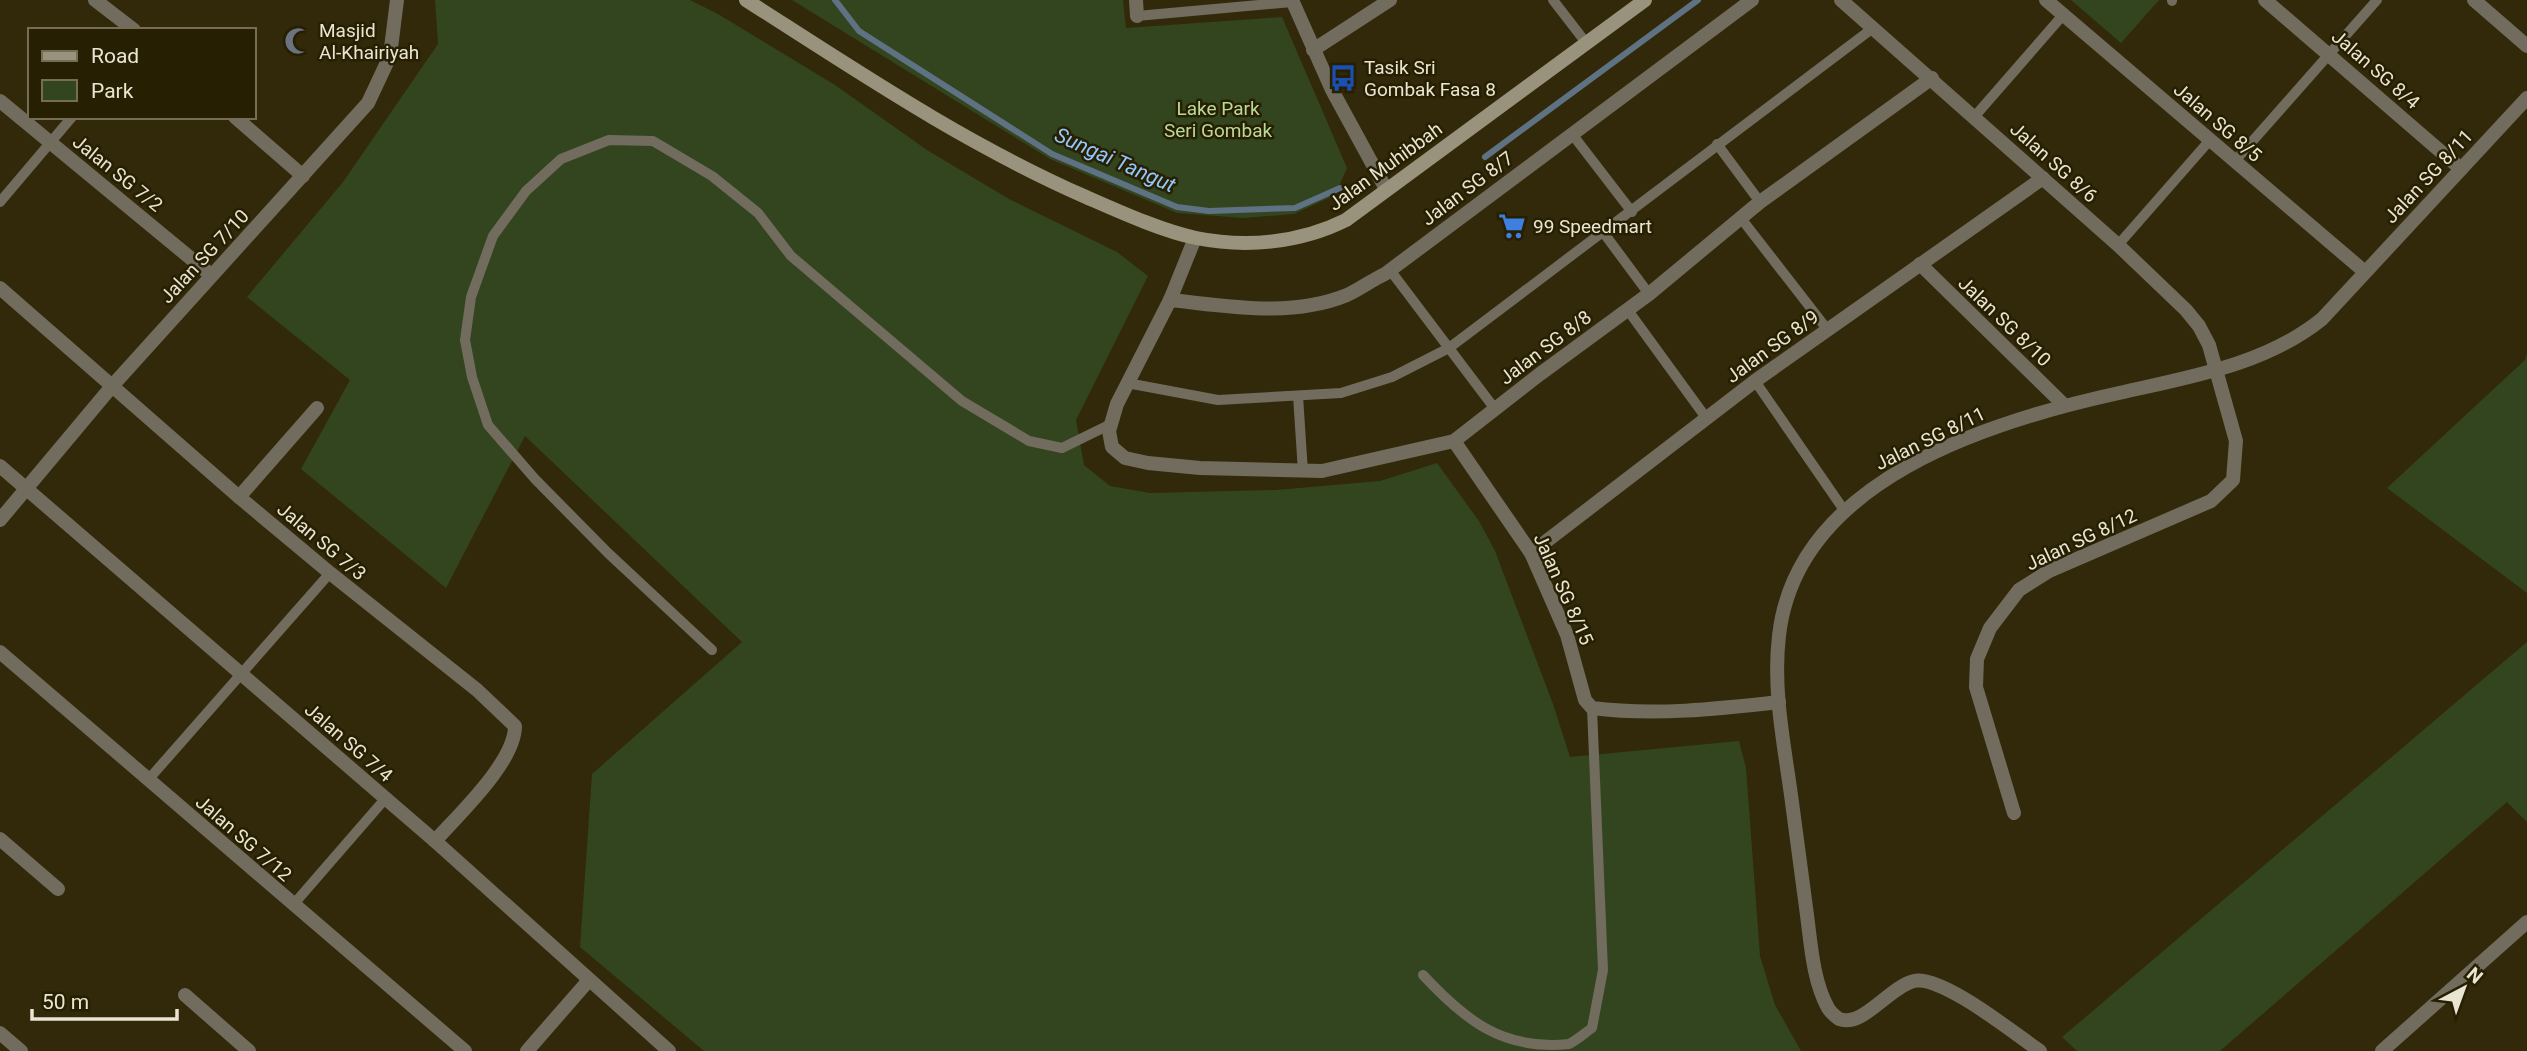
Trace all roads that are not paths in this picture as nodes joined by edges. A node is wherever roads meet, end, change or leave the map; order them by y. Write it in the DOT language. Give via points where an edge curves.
graph roads {
  1 [pos="95,0"];
  2 [pos="397,0"];
  3 [pos="746,0"];
  4 [pos="1136,0"];
  5 [pos="1390,0"];
  6 [pos="1553,0"];
  7 [pos="1645,0"];
  8 [pos="1752,0"];
  9 [pos="1841,0"];
  10 [pos="2046,0"];
  11 [pos="2265,0"];
  12 [pos="2377,0"];
  13 [pos="2474,0"];
  14 [pos="1292,1"];
  15 [pos="2063,15"];
  16 [pos="1137,16"];
  17 [pos="131,28"];
  18 [pos="1873,28"];
  19 [pos="1587,44"];
  20 [pos="2527,46"];
  21 [pos="1313,50"];
  22 [pos="2331,54"];
  23 [pos="1932,78"];
  24 [pos="2527,98"];
  25 [pos="0,101"];
  26 [pos="1975,116"];
  27 [pos="70,119"];
  28 [pos="238,119"];
  29 [pos="1572,134"];
  30 [pos="2210,140"];
  31 [pos="51,143"];
  32 [pos="1717,144"];
  33 [pos="2234,162"];
  34 [pos="2461,169"];
  35 [pos="303,176"];
  36 [pos="2043,178"];
  37 [pos="1386,189"];
  38 [pos="0,202"];
  39 [pos="1760,202"];
  40 [pos="1632,212"];
  41 [pos="1740,217"];
  42 [pos="1603,232"];
  43 [pos="1195,238"];
  44 [pos="2118,245"];
  45 [pos="1920,264"];
  46 [pos="1390,270"];
  47 [pos="2365,272"];
  48 [pos="211,275"];
  49 [pos="0,288"];
  50 [pos="1649,294"];
  51 [pos="1170,300"];
  52 [pos="1627,309"];
  53 [pos="1827,330"];
  54 [pos="1448,348"];
  55 [pos="2216,371"];
  56 [pos="1755,381"];
  57 [pos="1128,383"];
  58 [pos="113,385"];
  59 [pos="1298,396"];
  60 [pos="2064,405"];
  61 [pos="317,408"];
  62 [pos="1495,409"];
  63 [pos="1707,419"];
  64 [pos="1111,424"];
  65 [pos="1454,441"];
  66 [pos="0,466"];
  67 [pos="1303,472"];
  68 [pos="27,489"];
  69 [pos="239,496"];
  70 [pos="1844,510"];
  71 [pos="0,520"];
  72 [pos="1531,553"];
  73 [pos="330,573"];
  74 [pos="712,650"];
  75 [pos="0,652"];
  76 [pos="241,675"];
  77 [pos="1779,702"];
  78 [pos="1592,708"];
  79 [pos="148,780"];
  80 [pos="385,799"];
  81 [pos="2014,813"];
  82 [pos="0,839"];
  83 [pos="435,841"];
  84 [pos="58,889"];
  85 [pos="293,905"];
  86 [pos="2527,922"];
  87 [pos="1423,975"];
  88 [pos="589,980"];
  89 [pos="185,995"];
  90 [pos="0,1033"];
  91 [pos="21,1051"];
  92 [pos="249,1051"];
  93 [pos="465,1051"];
  94 [pos="527,1051"];
  95 [pos="669,1051"];
  96 [pos="2040,1051"];
  97 [pos="2382,1051"];
  1 -- 17 [label="street"];
  2 -- 35 [label="street, Jalan SG 7/10" via="390,56 368,103"];
  3 -- 43 [label="street, Jalan Muhibbah" via="943,125 1035,175 1118,212"];
  4 -- 16 [label="street"];
  5 -- 21 [label="street"];
  6 -- 19 [label="lane"];
  7 -- 19 [label="street, Jalan Muhibbah"];
  8 -- 29 [label="street, Jalan SG 8/7"];
  9 -- 18 [label="street, Jalan SG 8/6"];
  10 -- 15 [label="street, Jalan SG 8/5"];
  11 -- 22 [label="street, Jalan SG 8/4"];
  12 -- 22 [label="lane"];
  13 -- 20 [label="street"];
  14 -- 16 [label="lane"];
  14 -- 21 [label="street"];
  15 -- 26 [label="lane"];
  15 -- 30 [label="street, Jalan SG 8/5"];
  18 -- 23 [label="street, Jalan SG 8/6"];
  18 -- 32 [label="lane"];
  19 -- 37 [label="street, Jalan Muhibbah"];
  21 -- 37 [label="street"];
  22 -- 33 [label="lane"];
  22 -- 34 [label="street, Jalan SG 8/4"];
  23 -- 26 [label="street, Jalan SG 8/6"];
  23 -- 39 [label="street, Jalan SG 8/8"];
  24 -- 34 [label="street, Jalan SG 8/11"];
  25 -- 31 [label="street, Jalan SG 7/2"];
  26 -- 36 [label="street, Jalan SG 8/6"];
  27 -- 31 [label="lane"];
  28 -- 35 [label="street"];
  29 -- 40 [label="lane"];
  29 -- 46 [label="street, Jalan SG 8/7"];
  30 -- 33 [label="street, Jalan SG 8/5"];
  30 -- 44 [label="lane"];
  31 -- 38 [label="lane"];
  31 -- 48 [label="street, Jalan SG 7/2"];
  32 -- 39 [label="lane"];
  32 -- 40 [label="lane"];
  33 -- 47 [label="street, Jalan SG 8/5"];
  34 -- 47 [label="street, Jalan SG 8/11"];
  35 -- 48 [label="street, Jalan SG 7/10"];
  36 -- 44 [label="street, Jalan SG 8/6"];
  36 -- 45 [label="street, Jalan SG 8/9"];
  37 -- 43 [label="street, Jalan Muhibbah" via="1346,220 1297,239 1247,243"];
  39 -- 41 [label="street, Jalan SG 8/8"];
  40 -- 42 [label="lane"];
  41 -- 50 [label="street, Jalan SG 8/8"];
  41 -- 53 [label="lane"];
  42 -- 50 [label="lane"];
  42 -- 54 [label="lane"];
  43 -- 51 [label="street"];
  44 -- 55 [label="street, Jalan SG 8/6" via="2199,326"];
  45 -- 53 [label="street, Jalan SG 8/9"];
  45 -- 60 [label="street, Jalan SG 8/10"];
  46 -- 51 [label="street, Jalan SG 8/7" via="1346,295 1298,308"];
  46 -- 54 [label="lane"];
  47 -- 55 [label="street, Jalan SG 8/11" via="2322,319 2291,342"];
  48 -- 58 [label="street, Jalan SG 7/10"];
  49 -- 58 [label="street, Jalan SG 7/3"];
  50 -- 52 [label="street, Jalan SG 8/8"];
  51 -- 57 [label="street"];
  52 -- 62 [label="street, Jalan SG 8/8"];
  52 -- 63 [label="lane"];
  53 -- 56 [label="street, Jalan SG 8/9"];
  54 -- 59 [label="lane" via="1380,381 1341,393"];
  54 -- 62 [label="lane"];
  55 -- 60 [label="street, Jalan SG 8/11"];
  55 -- 81 [label="street, Jalan SG 8/12" via="2236,442 2233,480 2225,490 2211,501 2049,571 2019,590 1990,628 1977,659 1976,687"];
  56 -- 63 [label="street, Jalan SG 8/9"];
  56 -- 70 [label="lane"];
  57 -- 59 [label="lane" via="1218,400"];
  57 -- 64 [label="street"];
  58 -- 68 [label="street, Jalan SG 7/10"];
  58 -- 69 [label="street, Jalan SG 7/3"];
  59 -- 67 [label="lane"];
  60 -- 70 [label="street, Jalan SG 8/11" via="1982,431 1899,471"];
  61 -- 69 [label="street"];
  62 -- 65 [label="street, Jalan SG 8/8"];
  63 -- 72 [label="street, Jalan SG 8/9"];
  64 -- 67 [label="street, Jalan SG 8/8" via="1112,447 1133,461"];
  64 -- 74 [label="lane" via="1062,448 1029,441 962,401 791,256 758,213 712,176 653,141 608,140 561,159 526,191 493,236 471,297 465,340 472,377 488,425 535,479"];
  65 -- 67 [label="street, Jalan SG 8/8"];
  65 -- 72 [label="street, Jalan SG 8/15"];
  66 -- 68 [label="street, Jalan SG 7/4"];
  68 -- 71 [label="street, Jalan SG 7/10"];
  68 -- 76 [label="street, Jalan SG 7/4"];
  69 -- 73 [label="street, Jalan SG 7/3"];
  70 -- 77 [label="street, Jalan SG 8/11" via="1801,567 1786,602 1778,636"];
  72 -- 78 [label="street, Jalan SG 8/15"];
  73 -- 76 [label="lane"];
  73 -- 83 [label="street, Jalan SG 7/3" via="477,690 515,726 501,765"];
  75 -- 79 [label="street, Jalan SG 7/12"];
  76 -- 79 [label="lane"];
  76 -- 80 [label="street, Jalan SG 7/4"];
  77 -- 78 [label="street" via="1667,711"];
  77 -- 96 [label="street, Jalan SG 8/11" via="1812,954 1828,1009 1839,1019 1855,1020 1914,981 1924,982 1971,1002"];
  78 -- 87 [label="lane" via="1603,970 1592,1028 1570,1043 1541,1051 1509,1050 1473,1028"];
  79 -- 85 [label="street, Jalan SG 7/12"];
  80 -- 83 [label="street, Jalan SG 7/4"];
  80 -- 85 [label="lane"];
  82 -- 84 [label="street"];
  83 -- 88 [label="street, Jalan SG 7/4"];
  85 -- 93 [label="street, Jalan SG 7/12"];
  86 -- 97 [label="street"];
  88 -- 94 [label="street"];
  88 -- 95 [label="street, Jalan SG 7/4"];
  89 -- 92 [label="street"];
  90 -- 91 [label="street"];
}
